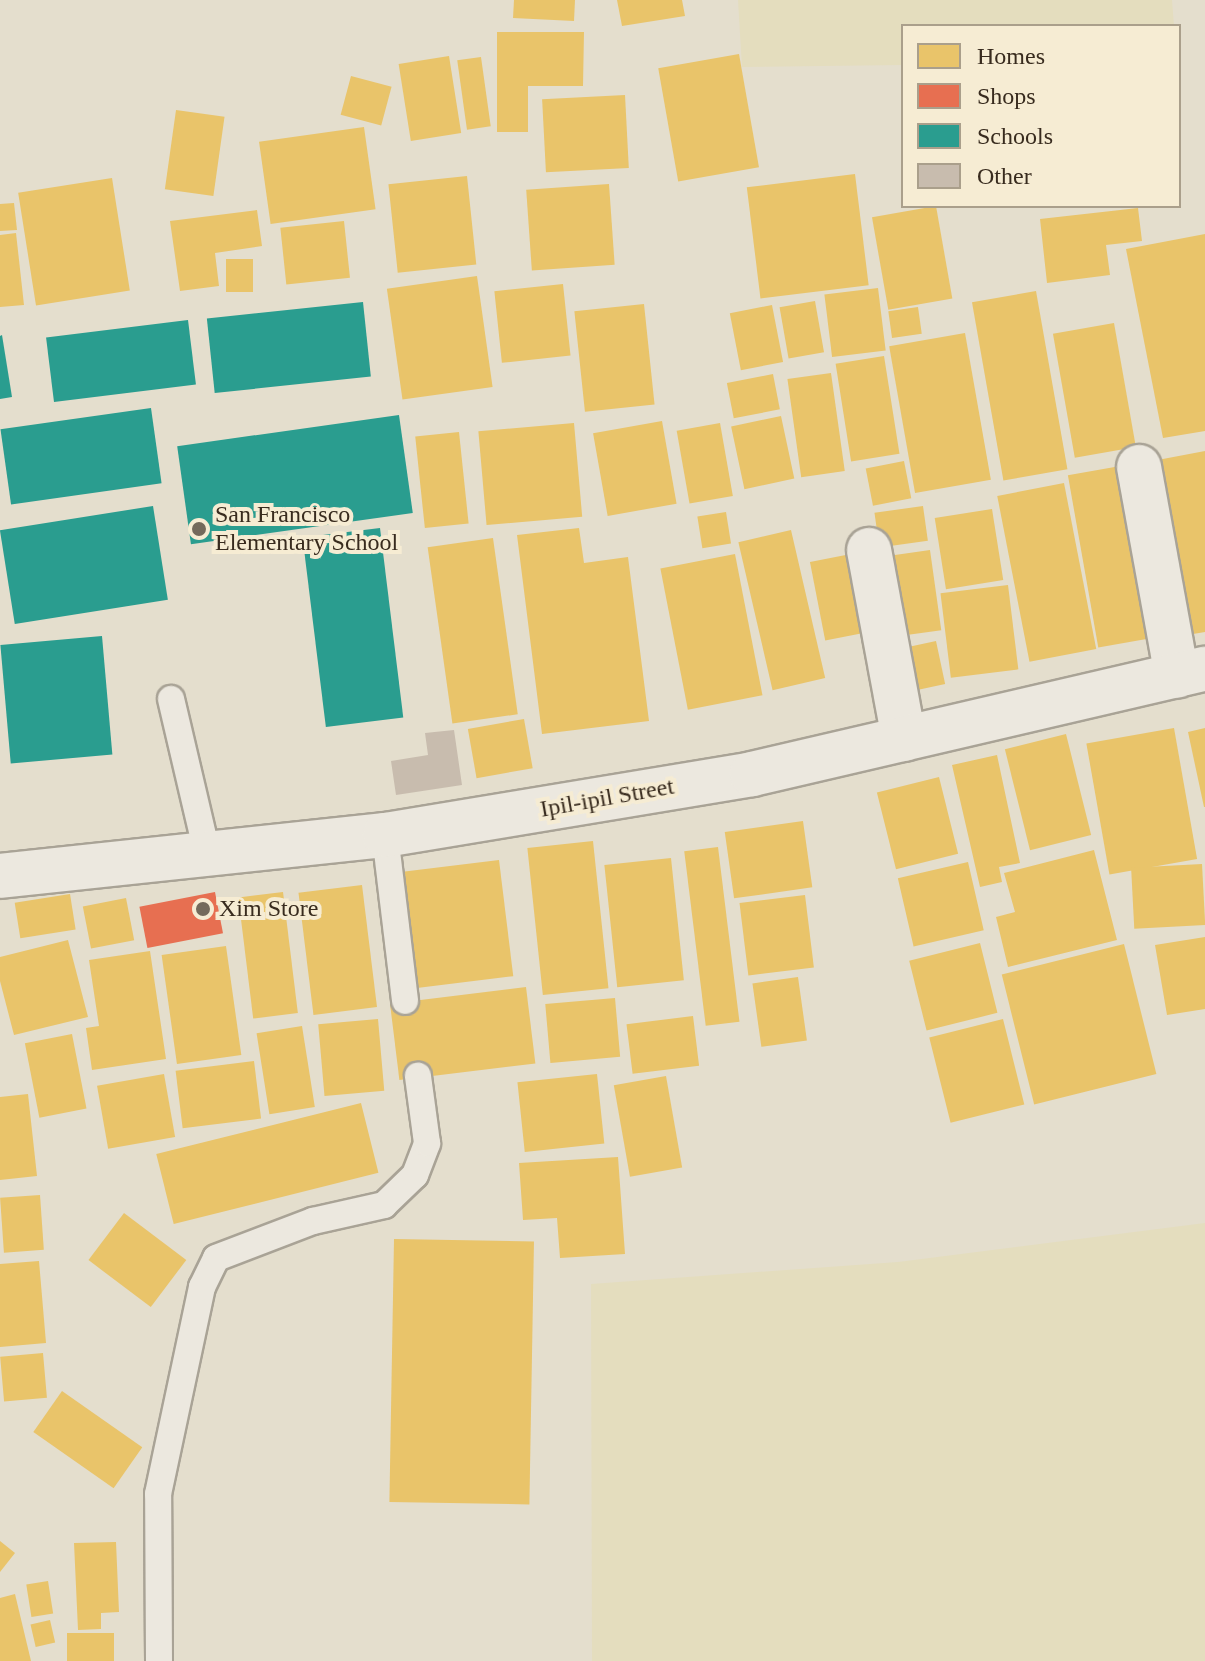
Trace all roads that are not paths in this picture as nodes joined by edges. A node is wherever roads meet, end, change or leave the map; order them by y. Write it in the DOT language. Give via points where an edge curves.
graph roads {
  1 [pos="1139,467"];
  2 [pos="869,550"];
  3 [pos="1191,673"];
  4 [pos="171,699"];
  5 [pos="904,739"];
  6 [pos="385,835"];
  7 [pos="207,853"];
  8 [pos="0,876"];
  9 [pos="405,1001"];
  10 [pos="418,1076"];
  11 [pos="159,1661"];
  1 -- 3 [label="street"];
  2 -- 5 [label="street"];
  3 -- 5 [label="street, Ipil-ipil Street"];
  4 -- 7 [label="lane"];
  5 -- 6 [label="street, Ipil-ipil Street" via="752,774"];
  6 -- 7 [label="street, Ipil-ipil Street"];
  6 -- 9 [label="lane"];
  7 -- 8 [label="street, Ipil-ipil Street"];
  10 -- 11 [label="lane" via="427,1143 415,1175 384,1205 313,1221 216,1258 202,1287 158,1494"];
}
